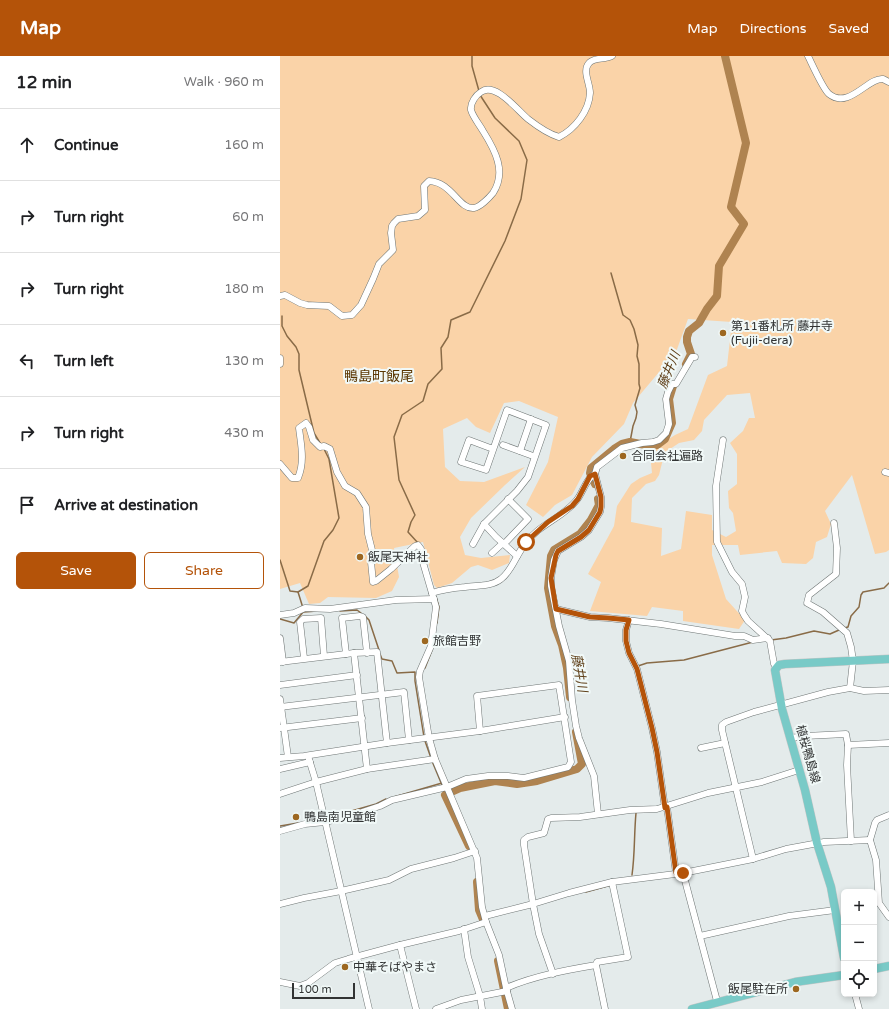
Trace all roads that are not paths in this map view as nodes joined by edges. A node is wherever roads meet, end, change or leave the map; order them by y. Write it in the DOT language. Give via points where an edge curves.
graph roads {
  1 [pos="612,56"];
  2 [pos="808,56"];
  3 [pos="889,82"];
  4 [pos="280,296"];
  5 [pos="695,356"];
  6 [pos="280,358"];
  7 [pos="280,364"];
  8 [pos="531,419"];
  9 [pos="723,440"];
  10 [pos="503,445"];
  11 [pos="493,449"];
  12 [pos="520,451"];
  13 [pos="533,456"];
  14 [pos="280,464"];
  15 [pos="593,475"];
  16 [pos="508,499"];
  17 [pos="834,523"];
  18 [pos="484,524"];
  19 [pos="473,544"];
  20 [pos="504,544"];
  21 [pos="492,554"];
  22 [pos="517,556"];
  23 [pos="433,596"];
  24 [pos="556,609"];
  25 [pos="280,615"];
  26 [pos="629,620"];
  27 [pos="280,638"];
  28 [pos="768,639"];
  29 [pos="354,653"];
  30 [pos="367,653"];
  31 [pos="346,654"];
  32 [pos="324,656"];
  33 [pos="304,658"];
  34 [pos="889,659"];
  35 [pos="853,661"];
  36 [pos="281,662"];
  37 [pos="777,667"];
  38 [pos="357,675"];
  39 [pos="280,684"];
  40 [pos="850,688"];
  41 [pos="889,690"];
  42 [pos="382,694"];
  43 [pos="359,696"];
  44 [pos="280,699"];
  45 [pos="782,705"];
  46 [pos="280,707"];
  47 [pos="565,717"];
  48 [pos="362,718"];
  49 [pos="282,728"];
  50 [pos="480,731"];
  51 [pos="426,738"];
  52 [pos="790,738"];
  53 [pos="410,740"];
  54 [pos="387,743"];
  55 [pos="725,743"];
  56 [pos="889,744"];
  57 [pos="848,745"];
  58 [pos="365,746"];
  59 [pos="701,748"];
  60 [pos="288,757"];
  61 [pos="280,758"];
  62 [pos="309,759"];
  63 [pos="435,759"];
  64 [pos="280,769"];
  65 [pos="367,769"];
  66 [pos="799,770"];
  67 [pos="316,782"];
  68 [pos="447,787"];
  69 [pos="736,788"];
  70 [pos="280,794"];
  71 [pos="666,808"];
  72 [pos="598,814"];
  73 [pos="889,815"];
  74 [pos="324,819"];
  75 [pos="280,831"];
  76 [pos="870,840"];
  77 [pos="851,841"];
  78 [pos="817,843"];
  79 [pos="473,851"];
  80 [pos="753,859"];
  81 [pos="676,873"];
  82 [pos="683,873"];
  83 [pos="613,884"];
  84 [pos="341,891"];
  85 [pos="280,904"];
  86 [pos="533,905"];
  87 [pos="835,910"];
  88 [pos="889,917"];
  89 [pos="485,920"];
  90 [pos="464,929"];
  91 [pos="700,936"];
  92 [pos="841,942"];
  93 [pos="400,945"];
  94 [pos="356,956"];
  95 [pos="596,965"];
  96 [pos="889,966"];
  97 [pos="877,968"];
  98 [pos="553,974"];
  99 [pos="841,975"];
  100 [pos="280,982"];
  101 [pos="505,990"];
  102 [pos="480,996"];
  103 [pos="857,997"];
  104 [pos="720,1004"];
  105 [pos="451,1006"];
  106 [pos="369,1009"];
  107 [pos="416,1009"];
  108 [pos="436,1009"];
  109 [pos="482,1009"];
  110 [pos="512,1009"];
  111 [pos="605,1009"];
  112 [pos="692,1009"];
  113 [pos="859,1009"];
  1 -- 4 [label="street" via="588,64 586,69 589,103 585,112 567,133 559,137 528,119 499,94 491,90 482,90 476,95 471,108 496,154 499,167 498,183 490,197 475,208 467,208 449,189 428,181 424,186 424,210 418,216 398,219 392,226 393,250 379,264 361,305 352,314 342,316 328,306 307,305 286,295"];
  2 -- 3 [label="street" via="829,94 838,99 850,96 878,80 884,79"];
  5 -- 15 [label="street" via="668,392 666,399 669,424 666,434 659,440 619,450 597,467"];
  6 -- 7 [label="street"];
  8 -- 11 [label="street" via="507,410"];
  8 -- 12 [label="street"];
  8 -- 16 [label="street" via="546,425 528,477"];
  9 -- 28 [label="street" via="716,486 717,542 732,572 742,584 745,597 742,611 744,615"];
  10 -- 12 [label="street"];
  11 -- 11 [label="street" via="486,470 461,462 469,440"];
  12 -- 13 [label="street"];
  14 -- 23 [label="street" via="292,478 298,478 303,455 299,428 306,423 313,440 320,447 330,449 337,472 345,486 357,493 366,507 373,582 392,569 418,545"];
  15 -- 22 [label="street" via="572,506 534,534"];
  15 -- 24 [label="street" via="601,497 600,512 589,530 556,555 551,578"];
  16 -- 18 [label="street"];
  16 -- 20 [label="street" via="528,519"];
  17 -- 35 [label="street" via="837,548 836,574 809,595 807,603 824,612 847,634"];
  18 -- 19 [label="street"];
  18 -- 20 [label="street"];
  20 -- 21 [label="street"];
  20 -- 22 [label="street"];
  22 -- 23 [label="street" via="501,580 486,585 448,589"];
  23 -- 25 [label="street" via="330,609 303,609 294,614"];
  23 -- 51 [label="street" via="436,607 431,646 419,678"];
  24 -- 26 [label="street" via="590,617"];
  24 -- 72 [label="street" via="569,661 576,726 594,776"];
  26 -- 28 [label="street" via="744,636 753,640"];
  26 -- 71 [label="street" via="626,641 636,667 657,752"];
  27 -- 36 [label="street"];
  28 -- 37 [label="street"];
  29 -- 30 [label="street"];
  29 -- 31 [label="street"];
  29 -- 38 [label="street"];
  30 -- 31 [label="street" via="363,617 360,616 342,618"];
  30 -- 42 [label="street" via="377,652"];
  31 -- 32 [label="street"];
  32 -- 33 [label="street"];
  32 -- 33 [label="street" via="321,618 303,619 300,622"];
  33 -- 36 [label="street"];
  34 -- 35 [label="main road"];
  35 -- 37 [label="main road" via="785,664"];
  35 -- 40 [label="street"];
  37 -- 45 [label="main road, 植桜鴨島線" via="775,670"];
  38 -- 39 [label="street"];
  38 -- 43 [label="street"];
  40 -- 41 [label="street" via="864,691"];
  40 -- 45 [label="street"];
  42 -- 43 [label="street"];
  42 -- 53 [label="street" via="404,692"];
  42 -- 54 [label="street"];
  43 -- 46 [label="street"];
  43 -- 48 [label="street"];
  44 -- 46 [label="street"];
  45 -- 52 [label="main road, 植桜鴨島線"];
  45 -- 55 [label="street" via="726,722 722,725"];
  46 -- 49 [label="street"];
  47 -- 50 [label="street"];
  47 -- 50 [label="street" via="559,685 477,696"];
  47 -- 68 [label="street" via="571,762 568,767 524,778 488,776 466,779"];
  48 -- 49 [label="street"];
  48 -- 58 [label="street"];
  49 -- 60 [label="street"];
  50 -- 51 [label="street"];
  51 -- 53 [label="street"];
  51 -- 63 [label="street"];
  52 -- 57 [label="street" via="846,734"];
  52 -- 66 [label="main road, 植桜鴨島線"];
  53 -- 54 [label="street"];
  54 -- 58 [label="street"];
  55 -- 59 [label="street"];
  55 -- 69 [label="street"];
  56 -- 57 [label="street"];
  57 -- 77 [label="street"];
  58 -- 62 [label="street"];
  58 -- 65 [label="street"];
  60 -- 61 [label="street"];
  60 -- 62 [label="street"];
  62 -- 64 [label="street"];
  62 -- 67 [label="street"];
  63 -- 65 [label="street"];
  63 -- 68 [label="street"];
  65 -- 67 [label="street"];
  66 -- 69 [label="street"];
  66 -- 78 [label="main road, 植桜鴨島線"];
  67 -- 70 [label="street"];
  67 -- 74 [label="street"];
  68 -- 74 [label="street"];
  68 -- 79 [label="street"];
  69 -- 71 [label="street" via="708,793"];
  69 -- 80 [label="street"];
  71 -- 72 [label="street"];
  71 -- 81 [label="street"];
  72 -- 86 [label="street" via="548,819 544,833 524,840"];
  73 -- 76 [label="street" via="874,823"];
  74 -- 75 [label="street"];
  74 -- 84 [label="street"];
  76 -- 77 [label="street"];
  76 -- 88 [label="street" via="876,860 879,903"];
  77 -- 78 [label="street"];
  78 -- 80 [label="street"];
  78 -- 87 [label="main road, 植桜鴨島線"];
  79 -- 84 [label="street" via="411,869 389,880"];
  79 -- 89 [label="street" via="477,858"];
  80 -- 82 [label="street"];
  81 -- 82 [label="street"];
  81 -- 83 [label="street"];
  82 -- 91 [label="street"];
  83 -- 86 [label="street" via="563,894"];
  83 -- 95 [label="street" via="628,957 597,962"];
  84 -- 85 [label="street"];
  84 -- 94 [label="street"];
  86 -- 89 [label="street"];
  86 -- 98 [label="street"];
  87 -- 91 [label="street" via="789,916"];
  87 -- 92 [label="main road, 植桜鴨島線"];
  89 -- 90 [label="street"];
  89 -- 101 [label="street" via="500,955"];
  90 -- 93 [label="street"];
  90 -- 102 [label="street" via="468,957"];
  91 -- 104 [label="street"];
  93 -- 94 [label="street"];
  93 -- 107 [label="street"];
  94 -- 100 [label="street" via="335,963 300,986"];
  94 -- 106 [label="street"];
  95 -- 98 [label="street"];
  95 -- 111 [label="street"];
  96 -- 97 [label="main road"];
  98 -- 101 [label="street" via="518,983"];
  99 -- 104 [label="main road" via="795,982"];
  101 -- 102 [label="street"];
  101 -- 110 [label="street"];
  102 -- 105 [label="street" via="461,1000"];
  102 -- 109 [label="street"];
  103 -- 113 [label="street"];
  104 -- 112 [label="main road"];
  105 -- 108 [label="street"];
}
